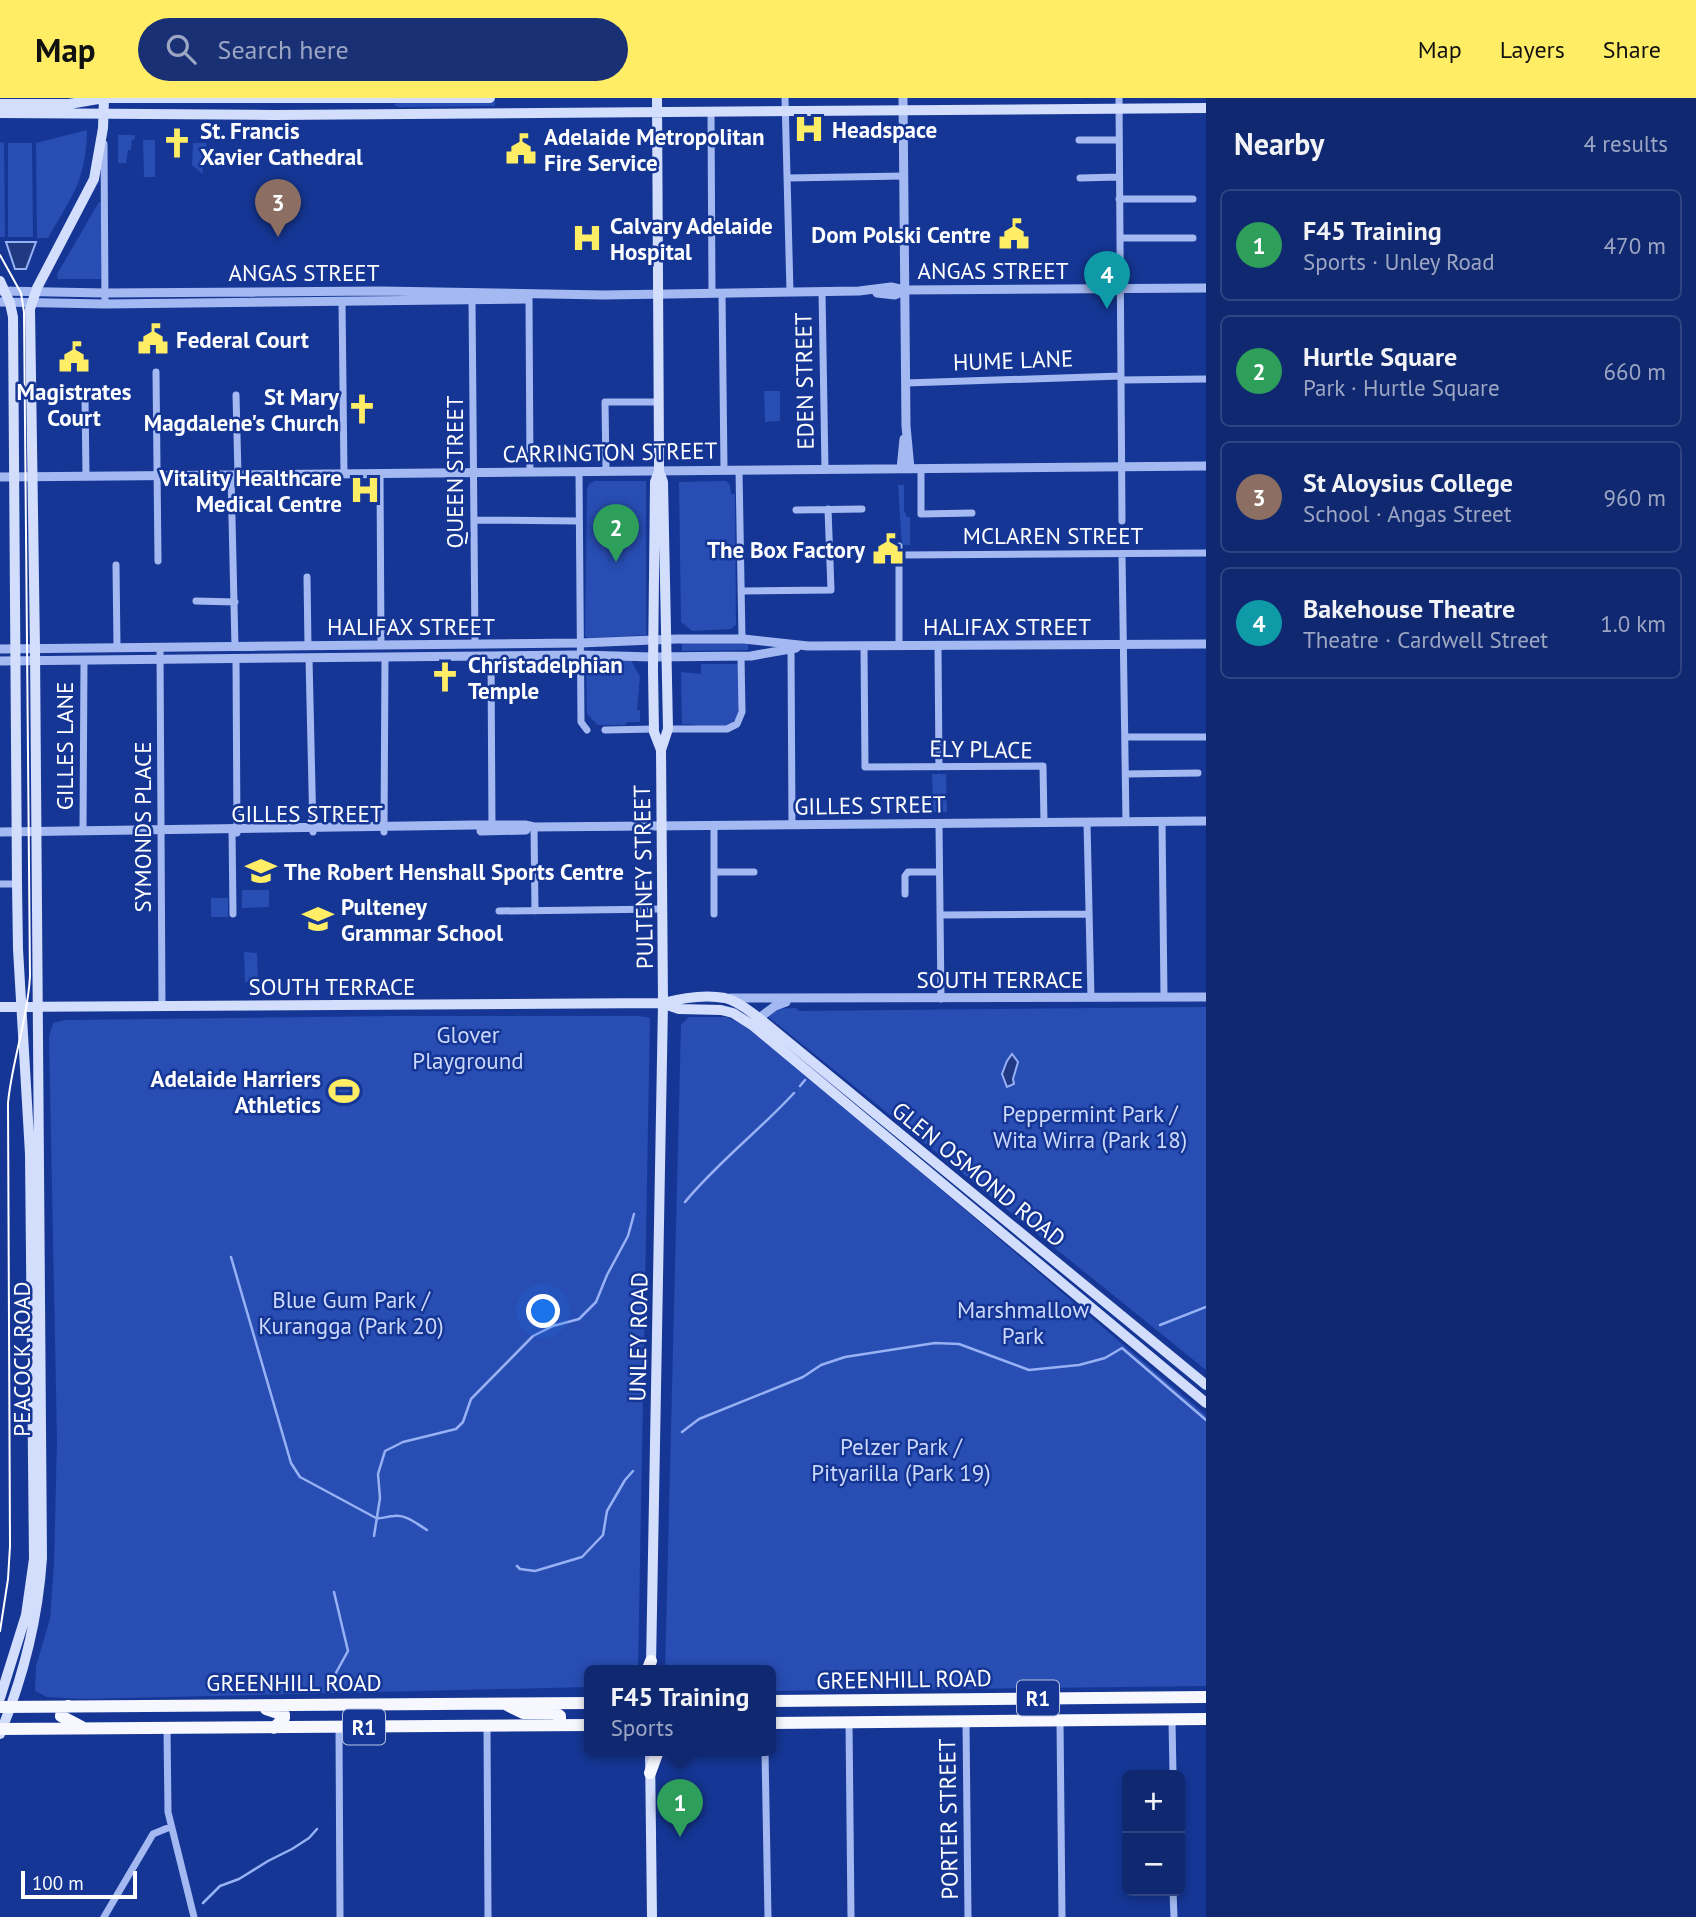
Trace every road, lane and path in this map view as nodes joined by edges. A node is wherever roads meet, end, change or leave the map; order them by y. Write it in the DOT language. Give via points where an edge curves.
graph roads {
  1 [pos="104,98"];
  2 [pos="410,98"];
  3 [pos="490,98"];
  4 [pos="657,98"];
  5 [pos="785,98"];
  6 [pos="903,98"];
  7 [pos="267,99"];
  8 [pos="1050,103"];
  9 [pos="1119,103"];
  10 [pos="0,104"];
  11 [pos="1206,108"];
  12 [pos="903,111"];
  13 [pos="103,112"];
  14 [pos="785,112"];
  15 [pos="0,113"];
  16 [pos="657,113"];
  17 [pos="711,113"];
  18 [pos="267,115"];
  19 [pos="1079,140"];
  20 [pos="1119,140"];
  21 [pos="904,176"];
  22 [pos="1119,177"];
  23 [pos="787,178"];
  24 [pos="1080,178"];
  25 [pos="1119,199"];
  26 [pos="1193,199"];
  27 [pos="1120,238"];
  28 [pos="1193,238"];
  29 [pos="0,281"];
  30 [pos="1206,288"];
  31 [pos="1120,289"];
  32 [pos="905,290"];
  33 [pos="3,291"];
  34 [pos="790,292"];
  35 [pos="822,292"];
  36 [pos="717,293"];
  37 [pos="657,294"];
  38 [pos="604,295"];
  39 [pos="33,298"];
  40 [pos="105,299"];
  41 [pos="472,299"];
  42 [pos="529,299"];
  43 [pos="342,301"];
  44 [pos="5,303"];
  45 [pos="156,372"];
  46 [pos="1121,378"];
  47 [pos="1206,379"];
  48 [pos="906,383"];
  49 [pos="236,394"];
  50 [pos="85,396"];
  51 [pos="658,402"];
  52 [pos="1206,466"];
  53 [pos="1121,467"];
  54 [pos="906,469"];
  55 [pos="922,469"];
  56 [pos="724,470"];
  57 [pos="739,470"];
  58 [pos="824,470"];
  59 [pos="606,471"];
  60 [pos="659,471"];
  61 [pos="530,472"];
  62 [pos="579,472"];
  63 [pos="474,473"];
  64 [pos="344,474"];
  65 [pos="380,474"];
  66 [pos="158,475"];
  67 [pos="235,475"];
  68 [pos="86,476"];
  69 [pos="0,477"];
  70 [pos="14,477"];
  71 [pos="32,477"];
  72 [pos="796,509"];
  73 [pos="828,509"];
  74 [pos="862,509"];
  75 [pos="972,513"];
  76 [pos="474,520"];
  77 [pos="579,521"];
  78 [pos="1122,521"];
  79 [pos="899,546"];
  80 [pos="1206,553"];
  81 [pos="1122,554"];
  82 [pos="900,555"];
  83 [pos="158,561"];
  84 [pos="116,565"];
  85 [pos="307,577"];
  86 [pos="741,591"];
  87 [pos="196,601"];
  88 [pos="234,602"];
  89 [pos="652,639"];
  90 [pos="667,639"];
  91 [pos="742,639"];
  92 [pos="580,643"];
  93 [pos="475,644"];
  94 [pos="491,644"];
  95 [pos="1206,644"];
  96 [pos="381,645"];
  97 [pos="1123,645"];
  98 [pos="236,646"];
  99 [pos="309,646"];
  100 [pos="808,646"];
  101 [pos="864,646"];
  102 [pos="900,646"];
  103 [pos="938,646"];
  104 [pos="160,647"];
  105 [pos="14,648"];
  106 [pos="35,648"];
  107 [pos="117,648"];
  108 [pos="0,649"];
  109 [pos="791,649"];
  110 [pos="580,655"];
  111 [pos="385,656"];
  112 [pos="491,656"];
  113 [pos="741,656"];
  114 [pos="653,657"];
  115 [pos="667,657"];
  116 [pos="236,658"];
  117 [pos="309,658"];
  118 [pos="160,659"];
  119 [pos="84,660"];
  120 [pos="0,661"];
  121 [pos="14,661"];
  122 [pos="35,661"];
  123 [pos="654,729"];
  124 [pos="668,729"];
  125 [pos="587,730"];
  126 [pos="606,730"];
  127 [pos="1125,737"];
  128 [pos="1206,737"];
  129 [pos="661,750"];
  130 [pos="939,767"];
  131 [pos="1198,773"];
  132 [pos="1126,774"];
  133 [pos="1206,821"];
  134 [pos="1087,822"];
  135 [pos="1126,822"];
  136 [pos="1162,822"];
  137 [pos="1044,823"];
  138 [pos="939,824"];
  139 [pos="792,825"];
  140 [pos="662,826"];
  141 [pos="713,826"];
  142 [pos="534,827"];
  143 [pos="492,828"];
  144 [pos="384,829"];
  145 [pos="235,830"];
  146 [pos="313,830"];
  147 [pos="83,831"];
  148 [pos="162,831"];
  149 [pos="0,832"];
  150 [pos="17,832"];
  151 [pos="35,832"];
  152 [pos="714,872"];
  153 [pos="754,872"];
  154 [pos="939,872"];
  155 [pos="0,884"];
  156 [pos="17,884"];
  157 [pos="905,894"];
  158 [pos="663,909"];
  159 [pos="499,911"];
  160 [pos="535,911"];
  161 [pos="233,914"];
  162 [pos="715,914"];
  163 [pos="1089,914"];
  164 [pos="940,915"];
  165 [pos="1164,997"];
  166 [pos="1206,997"];
  167 [pos="725,998"];
  168 [pos="1091,998"];
  169 [pos="795,999"];
  170 [pos="942,999"];
  171 [pos="663,1003"];
  172 [pos="162,1006"];
  173 [pos="0,1007"];
  174 [pos="22,1007"];
  175 [pos="37,1007"];
  176 [pos="755,1022"];
  177 [pos="831,1084"];
  178 [pos="35,1249"];
  179 [pos="1101,1300"];
  180 [pos="1094,1309"];
  181 [pos="1206,1385"];
  182 [pos="1206,1403"];
  183 [pos="650,1665"];
  184 [pos="1206,1697"];
  185 [pos="1033,1698"];
  186 [pos="870,1700"];
  187 [pos="907,1700"];
  188 [pos="776,1701"];
  189 [pos="503,1703"];
  190 [pos="584,1703"];
  191 [pos="3,1704"];
  192 [pos="182,1704"];
  193 [pos="261,1704"];
  194 [pos="68,1706"];
  195 [pos="1059,1720"];
  196 [pos="1172,1720"];
  197 [pos="1206,1720"];
  198 [pos="917,1721"];
  199 [pos="966,1721"];
  200 [pos="1034,1721"];
  201 [pos="849,1722"];
  202 [pos="881,1722"];
  203 [pos="776,1723"];
  204 [pos="560,1725"];
  205 [pos="584,1725"];
  206 [pos="487,1726"];
  207 [pos="274,1728"];
  208 [pos="339,1728"];
  209 [pos="85,1729"];
  210 [pos="167,1729"];
  211 [pos="1,1731"];
  212 [pos="645,1756"];
  213 [pos="650,1756"];
  214 [pos="656,1756"];
  215 [pos="765,1756"];
  216 [pos="1172,1770"];
  217 [pos="650,1773"];
  218 [pos="170,1827"];
  219 [pos="1173,1896"];
  220 [pos="104,1917"];
  221 [pos="194,1917"];
  222 [pos="340,1917"];
  223 [pos="488,1917"];
  224 [pos="652,1917"];
  225 [pos="768,1917"];
  226 [pos="851,1917"];
  227 [pos="968,1917"];
  228 [pos="1062,1917"];
  229 [pos="1174,1917"];
  1 -- 7 [label="main road"];
  1 -- 10 [label="main road" via="69,104"];
  1 -- 13 [label="main road"];
  2 -- 3 [label="main road"];
  2 -- 7 [label="main road"];
  4 -- 16 [label="main road, PULTENEY STREET"];
  5 -- 14 [label="street"];
  6 -- 12 [label="street"];
  7 -- 18 [label="street"];
  8 -- 9 [label="main road"];
  8 -- 12 [label="main road"];
  9 -- 11 [label="main road"];
  9 -- 20 [label="street"];
  12 -- 14 [label="main road"];
  12 -- 21 [label="street"];
  13 -- 15 [label="main road"];
  13 -- 18 [label="main road"];
  13 -- 39 [label="main road" via="89,192"];
  13 -- 40 [label="street"];
  14 -- 17 [label="main road"];
  14 -- 23 [label="street"];
  16 -- 17 [label="main road"];
  16 -- 18 [label="main road"];
  16 -- 37 [label="main road, PULTENEY STREET"];
  17 -- 36 [label="street"];
  19 -- 20 [label="street"];
  20 -- 22 [label="street"];
  21 -- 23 [label="street"];
  21 -- 32 [label="street"];
  22 -- 24 [label="street"];
  22 -- 25 [label="street"];
  23 -- 34 [label="street"];
  25 -- 26 [label="street"];
  25 -- 27 [label="street"];
  27 -- 28 [label="street"];
  27 -- 31 [label="street"];
  29 -- 33 [label="main road, PEACOCK ROAD"];
  30 -- 31 [label="street, ANGAS STREET"];
  31 -- 32 [label="street, ANGAS STREET"];
  31 -- 46 [label="street"];
  32 -- 35 [label="street, ANGAS STREET"];
  32 -- 48 [label="street"];
  33 -- 39 [label="street, ANGAS STREET"];
  33 -- 44 [label="main road, PEACOCK ROAD"];
  34 -- 35 [label="street, ANGAS STREET"];
  34 -- 36 [label="street, ANGAS STREET"];
  35 -- 58 [label="street, EDEN STREET"];
  36 -- 37 [label="street, ANGAS STREET"];
  36 -- 56 [label="street"];
  37 -- 38 [label="street, ANGAS STREET"];
  37 -- 51 [label="main road, PULTENEY STREET"];
  38 -- 40 [label="street, ANGAS STREET" via="382,291"];
  38 -- 42 [label="street, ANGAS STREET"];
  39 -- 40 [label="street, ANGAS STREET"];
  39 -- 44 [label="street"];
  39 -- 71 [label="main road, PEACOCK ROAD"];
  40 -- 43 [label="street, ANGAS STREET"];
  41 -- 42 [label="street, ANGAS STREET"];
  41 -- 43 [label="street, ANGAS STREET"];
  41 -- 63 [label="street, QUEEN STREET"];
  42 -- 61 [label="street"];
  43 -- 64 [label="street"];
  44 -- 70 [label="main road, PEACOCK ROAD" via="13,317"];
  45 -- 66 [label="street"];
  46 -- 47 [label="street, HUME LANE"];
  46 -- 48 [label="street, HUME LANE"];
  46 -- 53 [label="street"];
  48 -- 54 [label="street"];
  49 -- 67 [label="street"];
  50 -- 68 [label="street"];
  51 -- 59 [label="street" via="605,402"];
  51 -- 60 [label="main road, PULTENEY STREET"];
  52 -- 53 [label="street, CARRINGTON STREET"];
  53 -- 55 [label="street, CARRINGTON STREET"];
  53 -- 78 [label="street"];
  54 -- 55 [label="street, CARRINGTON STREET"];
  54 -- 58 [label="street, CARRINGTON STREET"];
  55 -- 75 [label="street" via="921,513"];
  56 -- 57 [label="street, CARRINGTON STREET"];
  56 -- 60 [label="street, CARRINGTON STREET"];
  57 -- 58 [label="street, CARRINGTON STREET"];
  57 -- 86 [label="street"];
  59 -- 60 [label="street, CARRINGTON STREET"];
  59 -- 62 [label="street, CARRINGTON STREET"];
  60 -- 89 [label="main road, PULTENEY STREET" via="655,482"];
  60 -- 90 [label="main road, PULTENEY STREET"];
  61 -- 62 [label="street, CARRINGTON STREET"];
  61 -- 63 [label="street, CARRINGTON STREET"];
  62 -- 77 [label="street"];
  63 -- 65 [label="street, CARRINGTON STREET"];
  63 -- 76 [label="street, QUEEN STREET"];
  64 -- 65 [label="street, CARRINGTON STREET"];
  64 -- 67 [label="street, CARRINGTON STREET"];
  65 -- 96 [label="street"];
  66 -- 67 [label="street, CARRINGTON STREET"];
  66 -- 68 [label="street, CARRINGTON STREET"];
  66 -- 83 [label="street"];
  67 -- 88 [label="street"];
  68 -- 71 [label="street, CARRINGTON STREET"];
  69 -- 70 [label="street, CARRINGTON STREET"];
  70 -- 71 [label="street, CARRINGTON STREET"];
  70 -- 105 [label="main road, PEACOCK ROAD"];
  71 -- 106 [label="main road, PEACOCK ROAD"];
  72 -- 73 [label="street"];
  73 -- 74 [label="street"];
  73 -- 86 [label="street" via="831,590"];
  76 -- 77 [label="street"];
  76 -- 93 [label="street, QUEEN STREET"];
  77 -- 92 [label="street"];
  79 -- 82 [label="street"];
  80 -- 81 [label="street, MCLAREN STREET"];
  81 -- 82 [label="street, MCLAREN STREET"];
  81 -- 97 [label="street"];
  82 -- 102 [label="street"];
  84 -- 107 [label="street"];
  85 -- 99 [label="street"];
  86 -- 91 [label="street"];
  87 -- 88 [label="street"];
  88 -- 98 [label="street"];
  89 -- 90 [label="street, HALIFAX STREET"];
  89 -- 92 [label="street, HALIFAX STREET"];
  89 -- 114 [label="main road, PULTENEY STREET"];
  90 -- 91 [label="street, HALIFAX STREET"];
  90 -- 115 [label="main road, PULTENEY STREET"];
  91 -- 100 [label="street, HALIFAX STREET"];
  92 -- 94 [label="street, HALIFAX STREET"];
  92 -- 110 [label="street"];
  93 -- 94 [label="street, HALIFAX STREET"];
  93 -- 96 [label="street, HALIFAX STREET"];
  94 -- 112 [label="street"];
  95 -- 97 [label="street, HALIFAX STREET"];
  96 -- 99 [label="street, HALIFAX STREET"];
  97 -- 103 [label="street, HALIFAX STREET"];
  97 -- 127 [label="street"];
  98 -- 99 [label="street, HALIFAX STREET"];
  98 -- 104 [label="street, HALIFAX STREET"];
  99 -- 117 [label="street"];
  100 -- 101 [label="street, HALIFAX STREET"];
  100 -- 109 [label="street, HALIFAX STREET"];
  101 -- 102 [label="street, HALIFAX STREET"];
  101 -- 130 [label="street, ELY PLACE" via="865,767"];
  102 -- 103 [label="street, HALIFAX STREET"];
  103 -- 130 [label="street"];
  104 -- 107 [label="street, HALIFAX STREET"];
  104 -- 118 [label="street, SYMONDS PLACE"];
  105 -- 106 [label="street, HALIFAX STREET"];
  105 -- 108 [label="street, HALIFAX STREET"];
  105 -- 121 [label="main road, PEACOCK ROAD"];
  106 -- 107 [label="street, HALIFAX STREET"];
  106 -- 122 [label="main road, PEACOCK ROAD"];
  109 -- 113 [label="street, HALIFAX STREET"];
  109 -- 139 [label="street"];
  110 -- 112 [label="street, HALIFAX STREET"];
  110 -- 114 [label="street, HALIFAX STREET"];
  110 -- 125 [label="street" via="581,722"];
  111 -- 112 [label="street, HALIFAX STREET"];
  111 -- 117 [label="street, HALIFAX STREET"];
  111 -- 144 [label="street"];
  112 -- 143 [label="street"];
  113 -- 115 [label="street, HALIFAX STREET"];
  113 -- 124 [label="street" via="742,712 737,724 727,729"];
  114 -- 115 [label="street, HALIFAX STREET"];
  114 -- 123 [label="main road, PULTENEY STREET"];
  115 -- 124 [label="main road, PULTENEY STREET"];
  116 -- 117 [label="street, HALIFAX STREET"];
  116 -- 118 [label="street, HALIFAX STREET"];
  116 -- 145 [label="street"];
  117 -- 146 [label="street"];
  118 -- 119 [label="street, HALIFAX STREET"];
  118 -- 148 [label="street, SYMONDS PLACE"];
  119 -- 122 [label="street, HALIFAX STREET"];
  119 -- 147 [label="street, GILLES LANE"];
  120 -- 121 [label="street, HALIFAX STREET"];
  121 -- 122 [label="street, HALIFAX STREET"];
  121 -- 150 [label="main road, PEACOCK ROAD"];
  122 -- 151 [label="main road, PEACOCK ROAD"];
  123 -- 126 [label="street"];
  123 -- 129 [label="main road, PULTENEY STREET"];
  124 -- 129 [label="main road, PULTENEY STREET"];
  127 -- 128 [label="street"];
  127 -- 132 [label="street"];
  129 -- 140 [label="main road, PULTENEY STREET"];
  130 -- 137 [label="street, ELY PLACE" via="1043,766"];
  131 -- 132 [label="street"];
  132 -- 135 [label="street"];
  133 -- 136 [label="street, GILLES STREET"];
  134 -- 135 [label="street, GILLES STREET"];
  134 -- 137 [label="street, GILLES STREET"];
  134 -- 163 [label="street"];
  135 -- 136 [label="street, GILLES STREET"];
  136 -- 165 [label="street"];
  137 -- 138 [label="street, GILLES STREET"];
  138 -- 139 [label="street, GILLES STREET"];
  138 -- 154 [label="street"];
  139 -- 141 [label="street, GILLES STREET"];
  140 -- 141 [label="street, GILLES STREET"];
  140 -- 142 [label="street, GILLES STREET"];
  140 -- 158 [label="main road, PULTENEY STREET"];
  141 -- 152 [label="street"];
  142 -- 143 [label="street, GILLES STREET"];
  142 -- 160 [label="street"];
  143 -- 144 [label="street, GILLES STREET"];
  144 -- 146 [label="street, GILLES STREET"];
  145 -- 146 [label="street, GILLES STREET"];
  145 -- 148 [label="street, GILLES STREET"];
  145 -- 161 [label="street"];
  147 -- 148 [label="street, GILLES STREET"];
  147 -- 151 [label="street, GILLES STREET"];
  148 -- 172 [label="street, SYMONDS PLACE"];
  149 -- 150 [label="street, GILLES STREET"];
  150 -- 151 [label="street, GILLES STREET"];
  150 -- 156 [label="main road, PEACOCK ROAD"];
  151 -- 175 [label="main road, PEACOCK ROAD"];
  152 -- 153 [label="street"];
  152 -- 162 [label="street"];
  154 -- 157 [label="street" via="908,872"];
  154 -- 164 [label="street"];
  155 -- 156 [label="street"];
  156 -- 174 [label="main road, PEACOCK ROAD"];
  158 -- 160 [label="street"];
  158 -- 171 [label="main road, PULTENEY STREET"];
  159 -- 160 [label="street"];
  163 -- 164 [label="street"];
  163 -- 168 [label="street"];
  164 -- 170 [label="street"];
  165 -- 166 [label="street, SOUTH TERRACE"];
  165 -- 168 [label="street, SOUTH TERRACE"];
  167 -- 169 [label="street, SOUTH TERRACE"];
  167 -- 171 [label="main road, SOUTH TERRACE"];
  167 -- 176 [label="main road, GLEN OSMOND ROAD" via="740,1004"];
  168 -- 170 [label="street, SOUTH TERRACE"];
  169 -- 170 [label="street, SOUTH TERRACE"];
  169 -- 176 [label="street, SOUTH TERRACE" via="775,1006"];
  171 -- 172 [label="main road, SOUTH TERRACE"];
  171 -- 176 [label="main road, SOUTH TERRACE" via="679,1009 721,1010"];
  171 -- 183 [label="main road, UNLEY ROAD"];
  172 -- 175 [label="main road, SOUTH TERRACE"];
  173 -- 174 [label="main road, SOUTH TERRACE"];
  174 -- 175 [label="main road, SOUTH TERRACE"];
  174 -- 178 [label="main road, PEACOCK ROAD"];
  175 -- 178 [label="main road, PEACOCK ROAD"];
  176 -- 177 [label="main road, GLEN OSMOND ROAD"];
  177 -- 179 [label="main road, GLEN OSMOND ROAD"];
  177 -- 180 [label="main road, GLEN OSMOND ROAD"];
  178 -- 191 [label="main road, PEACOCK ROAD" via="41,1572 31,1639"];
  179 -- 180 [label="main road"];
  179 -- 181 [label="main road, GLEN OSMOND ROAD"];
  180 -- 182 [label="main road, GLEN OSMOND ROAD"];
  184 -- 185 [label="highway, GREENHILL ROAD / R1"];
  185 -- 187 [label="highway, GREENHILL ROAD / R1"];
  185 -- 200 [label="highway" via="1038,1709"];
  186 -- 187 [label="highway, GREENHILL ROAD / R1"];
  186 -- 188 [label="highway, GREENHILL ROAD / R1"];
  186 -- 202 [label="highway" via="886,1709"];
  187 -- 198 [label="highway" via="904,1709"];
  189 -- 190 [label="highway, GREENHILL ROAD / R1"];
  189 -- 193 [label="highway, GREENHILL ROAD / R1"];
  189 -- 204 [label="highway" via="523,1713 555,1713"];
  191 -- 194 [label="highway, GREENHILL ROAD / R1"];
  191 -- 211 [label="main road, PEACOCK ROAD"];
  192 -- 193 [label="highway, GREENHILL ROAD / R1"];
  192 -- 194 [label="highway, GREENHILL ROAD / R1"];
  192 -- 210 [label="highway"];
  193 -- 207 [label="highway" via="284,1715"];
  194 -- 209 [label="highway" via="61,1716"];
  195 -- 196 [label="highway, GREENHILL ROAD / R1"];
  195 -- 200 [label="highway, GREENHILL ROAD / R1"];
  195 -- 228 [label="street"];
  196 -- 197 [label="highway, GREENHILL ROAD / R1"];
  196 -- 216 [label="street"];
  198 -- 199 [label="highway, GREENHILL ROAD / R1"];
  198 -- 202 [label="highway, GREENHILL ROAD / R1"];
  199 -- 200 [label="highway, GREENHILL ROAD / R1"];
  199 -- 227 [label="street, PORTER STREET"];
  201 -- 202 [label="highway, GREENHILL ROAD / R1"];
  201 -- 203 [label="highway, GREENHILL ROAD / R1"];
  201 -- 226 [label="street"];
  204 -- 205 [label="highway, GREENHILL ROAD / R1"];
  204 -- 206 [label="highway, GREENHILL ROAD / R1"];
  206 -- 208 [label="highway, GREENHILL ROAD / R1"];
  206 -- 223 [label="street"];
  207 -- 208 [label="highway, GREENHILL ROAD / R1"];
  207 -- 210 [label="highway, GREENHILL ROAD / R1"];
  208 -- 222 [label="street"];
  209 -- 210 [label="highway, GREENHILL ROAD / R1"];
  209 -- 211 [label="highway, GREENHILL ROAD / R1"];
  210 -- 218 [label="street"];
  212 -- 217 [label="main road"];
  213 -- 217 [label="main road"];
  214 -- 217 [label="highway"];
  215 -- 225 [label="street"];
  217 -- 224 [label="main road"];
  218 -- 220 [label="street" via="153,1834"];
  218 -- 221 [label="street"];
  219 -- 229 [label="street"];
}
